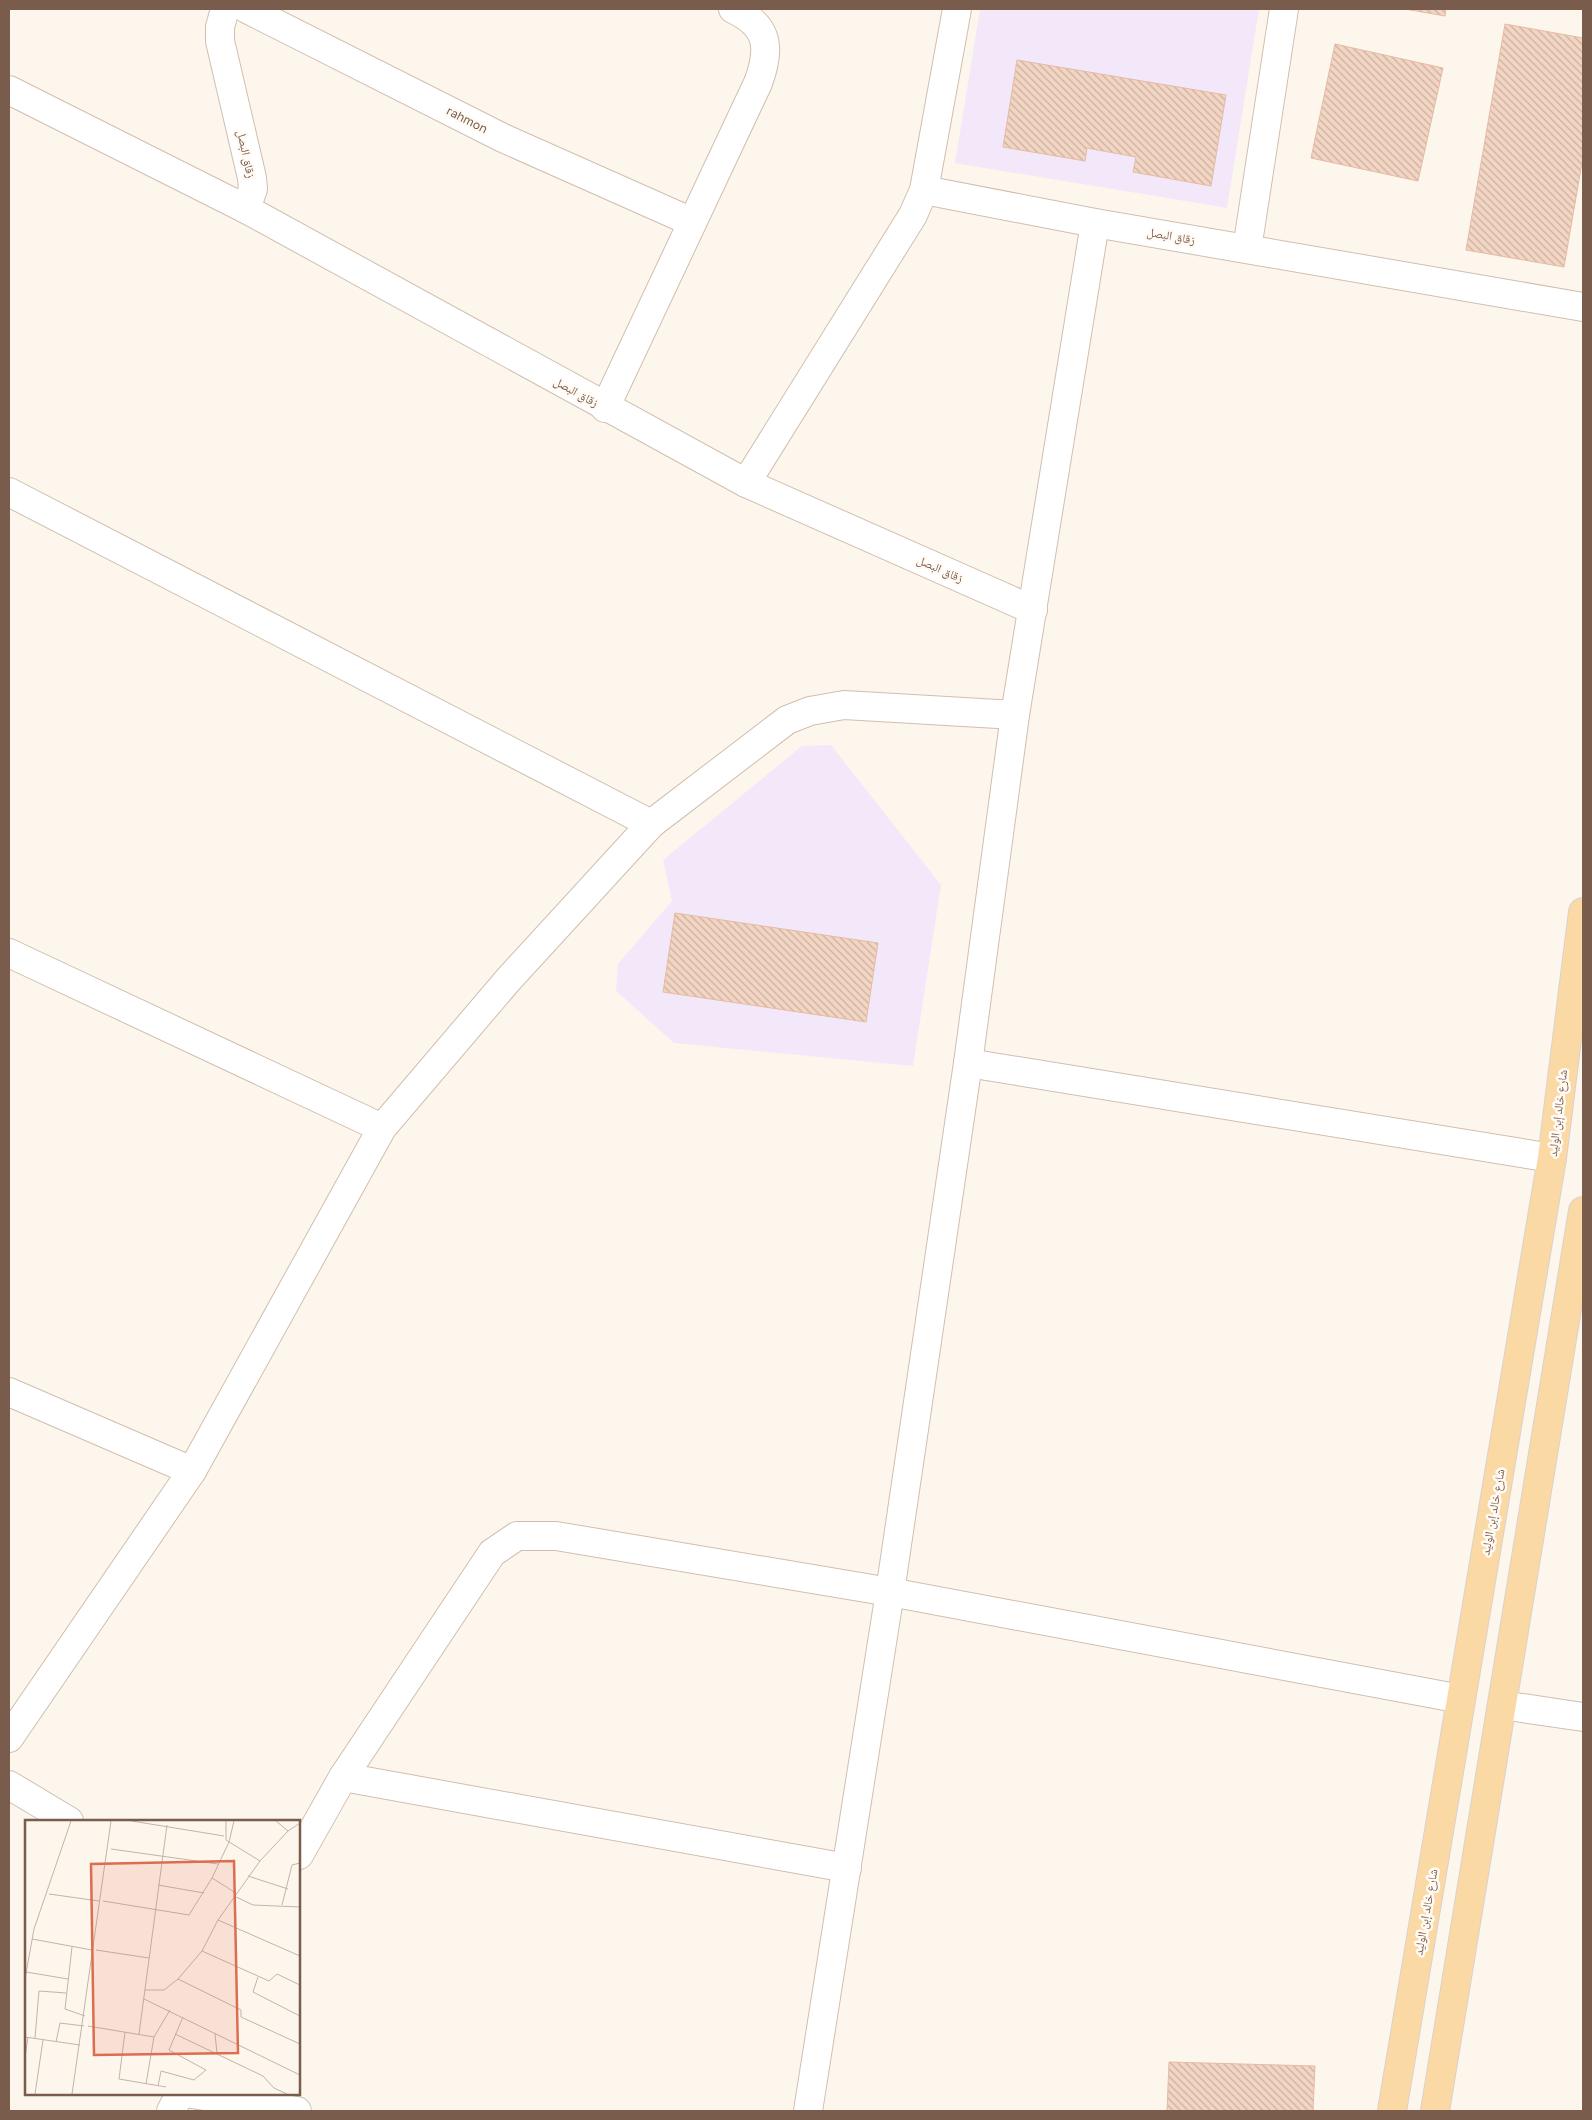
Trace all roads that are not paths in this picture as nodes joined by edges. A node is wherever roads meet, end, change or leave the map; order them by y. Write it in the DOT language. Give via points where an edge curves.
graph roads {
  1 [pos="225,9"];
  2 [pos="247,9"];
  3 [pos="732,9"];
  4 [pos="957,9"];
  5 [pos="1284,9"];
  6 [pos="9,90"];
  7 [pos="924,190"];
  8 [pos="246,210"];
  9 [pos="692,222"];
  10 [pos="1096,223"];
  11 [pos="1247,248"];
  12 [pos="1583,307"];
  13 [pos="605,408"];
  14 [pos="746,483"];
  15 [pos="9,492"];
  16 [pos="1033,610"];
  17 [pos="1015,715"];
  18 [pos="651,824"];
  19 [pos="1583,912"];
  20 [pos="9,953"];
  21 [pos="968,1063"];
  22 [pos="382,1128"];
  23 [pos="1552,1158"];
  24 [pos="1583,1211"];
  25 [pos="9,1392"];
  26 [pos="192,1470"];
  27 [pos="890,1592"];
  28 [pos="1461,1699"];
  29 [pos="1502,1705"];
  30 [pos="1583,1717"];
  31 [pos="10,1734"];
  32 [pos="343,1776"];
  33 [pos="9,1785"];
  34 [pos="67,1820"];
  35 [pos="300,1853"];
  36 [pos="847,1868"];
  37 [pos="179,2095"];
  38 [pos="198,2095"];
  39 [pos="171,2111"];
  40 [pos="297,2111"];
  41 [pos="808,2111"];
  42 [pos="1392,2111"];
  43 [pos="1435,2111"];
  1 -- 8 [label="street, زقاق البصل" via="220,41 252,178 252,194"];
  2 -- 9 [label="street, rahmon" via="503,138"];
  3 -- 9 [label="street" via="756,24 766,43 765,63"];
  4 -- 7 [label="street"];
  5 -- 11 [label="street"];
  6 -- 8 [label="street"];
  7 -- 10 [label="street, زقاق البصل"];
  7 -- 14 [label="street" via="913,215"];
  8 -- 13 [label="street, زقاق البصل"];
  9 -- 13 [label="street"];
  10 -- 11 [label="street, زقاق البصل"];
  10 -- 16 [label="street"];
  11 -- 12 [label="street, زقاق البصل"];
  13 -- 14 [label="street, زقاق البصل"];
  14 -- 16 [label="street, زقاق البصل"];
  15 -- 18 [label="street"];
  16 -- 17 [label="street"];
  17 -- 18 [label="street" via="844,705 810,711 787,720"];
  17 -- 21 [label="street"];
  18 -- 22 [label="street" via="508,980"];
  19 -- 23 [label="main road, شارع خالد إبن الوليد"];
  20 -- 22 [label="street"];
  21 -- 23 [label="street"];
  21 -- 27 [label="street"];
  22 -- 26 [label="street"];
  23 -- 28 [label="main road, شارع خالد إبن الوليد"];
  24 -- 29 [label="main road"];
  25 -- 26 [label="street"];
  26 -- 31 [label="street"];
  27 -- 28 [label="street"];
  27 -- 32 [label="street" via="556,1536 517,1536 492,1553"];
  27 -- 36 [label="street"];
  28 -- 42 [label="main road, شارع خالد إبن الوليد"];
  29 -- 30 [label="street"];
  29 -- 43 [label="main road"];
  32 -- 35 [label="street"];
  32 -- 36 [label="street"];
  33 -- 34 [label="street"];
  36 -- 41 [label="street"];
  37 -- 39 [label="street"];
  38 -- 40 [label="street"];
}
